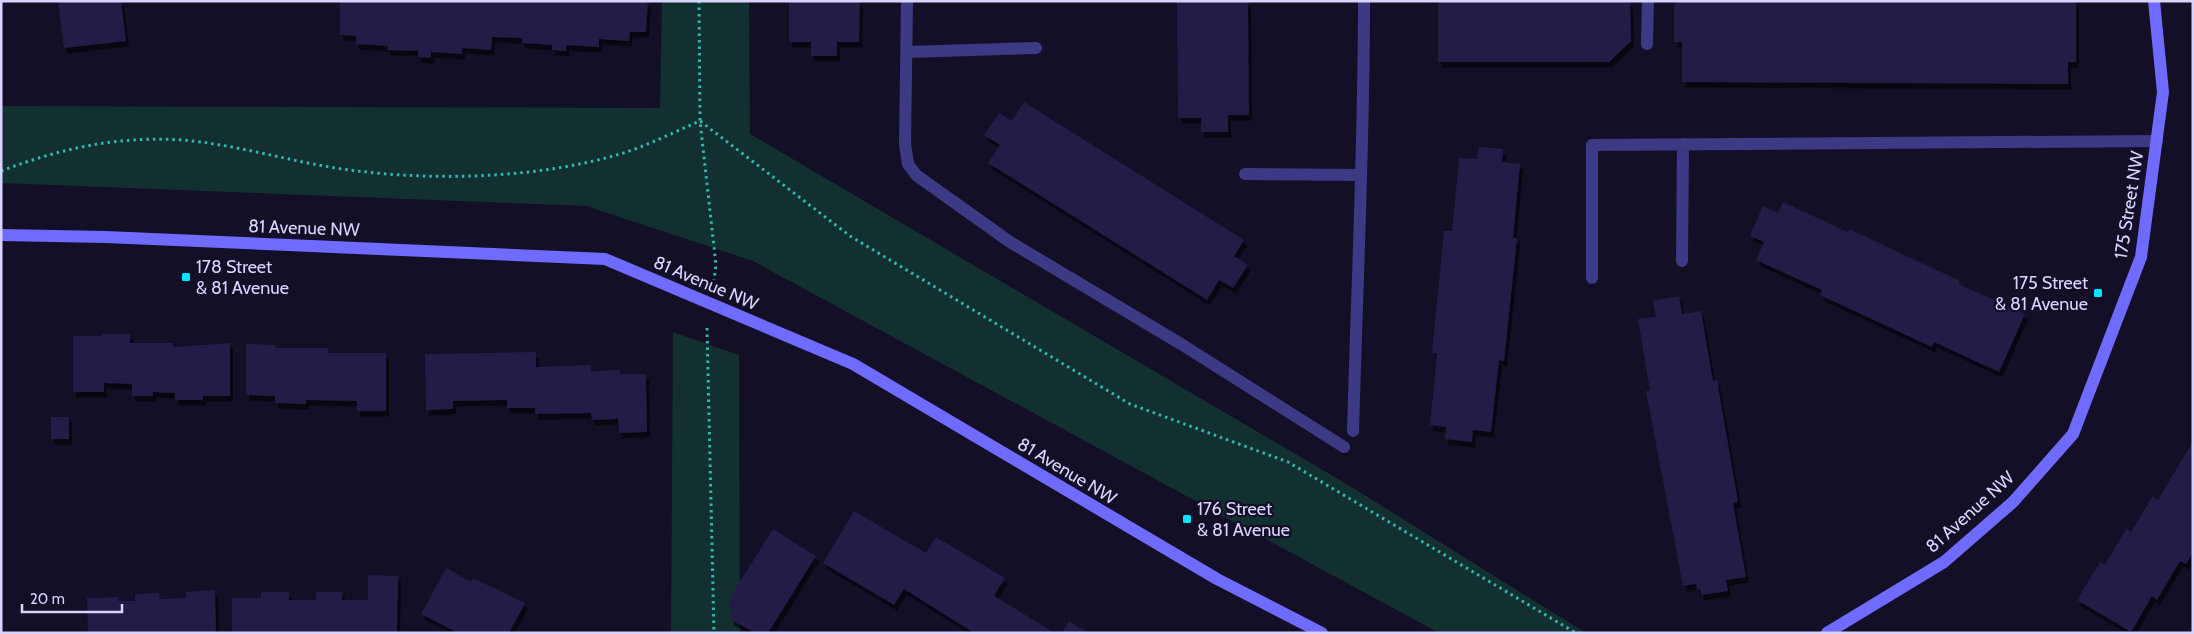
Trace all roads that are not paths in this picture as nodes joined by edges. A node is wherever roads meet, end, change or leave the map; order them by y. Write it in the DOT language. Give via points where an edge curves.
graph roads {
  1 [pos="907,1"];
  2 [pos="1364,1"];
  3 [pos="1648,1"];
  4 [pos="2154,1"];
  5 [pos="1647,44"];
  6 [pos="1036,48"];
  7 [pos="907,52"];
  8 [pos="2157,141"];
  9 [pos="1683,144"];
  10 [pos="1245,174"];
  11 [pos="1360,175"];
  12 [pos="1,235"];
  13 [pos="1682,261"];
  14 [pos="1592,278"];
  15 [pos="1353,431"];
  16 [pos="2074,434"];
  17 [pos="1344,447"];
  18 [pos="1322,633"];
  19 [pos="1827,633"];
  1 -- 7 [label="lane"];
  2 -- 11 [label="lane" via="1364,126"];
  3 -- 5 [label="lane"];
  4 -- 8 [label="street, 175 Street NW" via="2163,92"];
  6 -- 7 [label="lane"];
  7 -- 17 [label="lane" via="904,144 908,164 916,175 1010,242 1181,344"];
  8 -- 9 [label="lane"];
  8 -- 16 [label="street, 175 Street NW" via="2141,257"];
  9 -- 13 [label="lane"];
  9 -- 14 [label="lane" via="1592,145"];
  10 -- 11 [label="lane"];
  11 -- 15 [label="lane"];
  12 -- 18 [label="street, 81 Avenue NW" via="115,237 605,259 853,364 1217,579"];
  16 -- 19 [label="street, 81 Avenue NW" via="2013,502 1944,562"];
}
